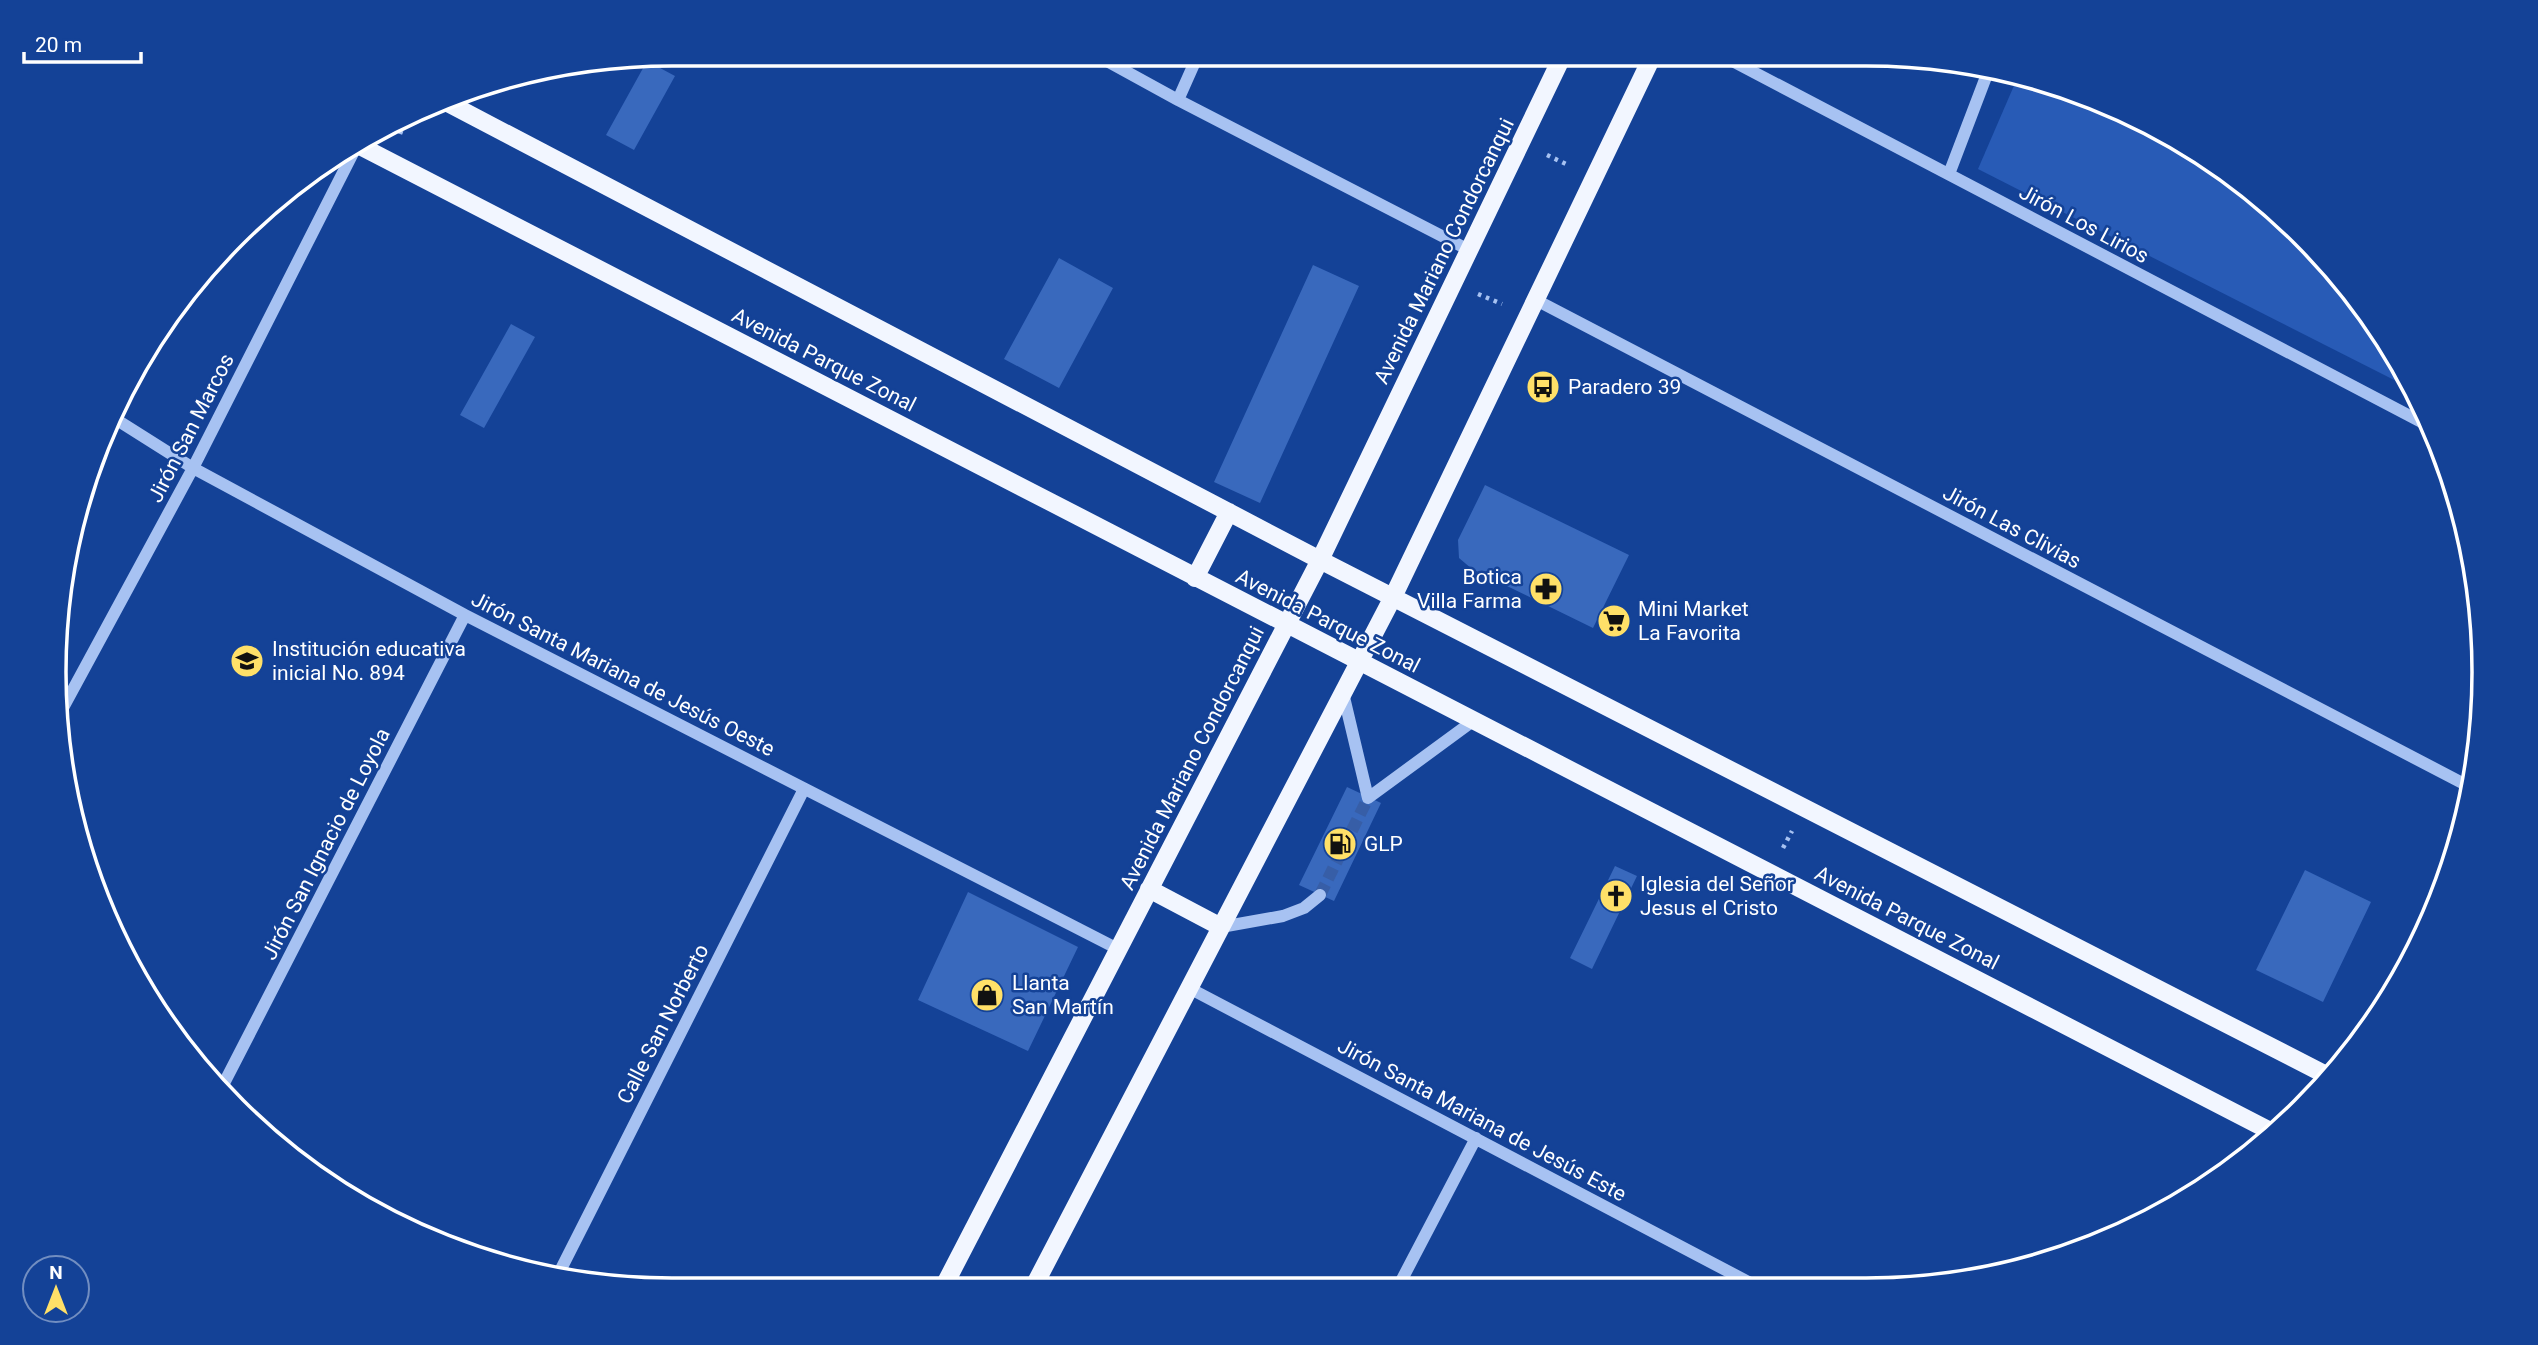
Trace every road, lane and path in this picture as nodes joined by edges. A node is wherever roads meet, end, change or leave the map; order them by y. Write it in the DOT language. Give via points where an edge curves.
graph roads {
  1 [pos="1116,66"];
  2 [pos="1193,66"];
  3 [pos="1558,66"];
  4 [pos="1648,66"];
  5 [pos="1742,66"];
  6 [pos="1985,78"];
  7 [pos="1178,100"];
  8 [pos="456,107"];
  9 [pos="1521,143"];
  10 [pos="367,149"];
  11 [pos="349,161"];
  12 [pos="1949,174"];
  13 [pos="1594,177"];
  14 [pos="1469,250"];
  15 [pos="1454,283"];
  16 [pos="1536,300"];
  17 [pos="1528,316"];
  18 [pos="2414,416"];
  19 [pos="121,423"];
  20 [pos="193,468"];
  21 [pos="1229,512"];
  22 [pos="1320,560"];
  23 [pos="1195,578"];
  24 [pos="1393,597"];
  25 [pos="465,615"];
  26 [pos="1287,625"];
  27 [pos="1359,662"];
  28 [pos="1343,693"];
  29 [pos="67,700"];
  30 [pos="1473,721"];
  31 [pos="2461,782"];
  32 [pos="804,789"];
  33 [pos="1803,807"];
  34 [pos="1771,874"];
  35 [pos="1149,889"];
  36 [pos="1320,895"];
  37 [pos="1221,927"];
  38 [pos="1118,949"];
  39 [pos="1189,988"];
  40 [pos="2321,1072"];
  41 [pos="225,1081"];
  42 [pos="2265,1128"];
  43 [pos="1476,1138"];
  44 [pos="561,1268"];
  45 [pos="949,1278"];
  46 [pos="1038,1278"];
  47 [pos="1403,1278"];
  48 [pos="1741,1278"];
  1 -- 7 [label="street"];
  2 -- 7 [label="street"];
  3 -- 9 [label="main road, Avenida Mariano Condorcanqui"];
  4 -- 13 [label="main road"];
  5 -- 12 [label="street, Jirón Los Lirios"];
  6 -- 12 [label="street"];
  7 -- 14 [label="street"];
  8 -- 21 [label="main road"];
  9 -- 13 [label="path"];
  9 -- 14 [label="main road, Avenida Mariano Condorcanqui"];
  10 -- 23 [label="main road, Avenida Parque Zonal"];
  11 -- 20 [label="street, Jirón San Marcos"];
  12 -- 18 [label="street, Jirón Los Lirios"];
  13 -- 16 [label="main road"];
  14 -- 15 [label="main road, Avenida Mariano Condorcanqui"];
  15 -- 17 [label="path"];
  15 -- 22 [label="main road, Avenida Mariano Condorcanqui"];
  16 -- 17 [label="main road"];
  16 -- 31 [label="street, Jirón Las Clivias"];
  17 -- 24 [label="main road"];
  19 -- 20 [label="street, Jirón Santa Mariana de Jesús Oeste"];
  20 -- 25 [label="street, Jirón Santa Mariana de Jesús Oeste"];
  20 -- 29 [label="street, Jirón San Marcos"];
  21 -- 22 [label="main road"];
  21 -- 23 [label="main road"];
  22 -- 24 [label="main road"];
  22 -- 26 [label="main road, Avenida Mariano Condorcanqui"];
  23 -- 26 [label="main road, Avenida Parque Zonal"];
  24 -- 27 [label="main road"];
  24 -- 33 [label="main road"];
  25 -- 32 [label="street, Jirón Santa Mariana de Jesús Oeste"];
  25 -- 41 [label="street, Jirón San Ignacio de Loyola"];
  26 -- 27 [label="main road, Avenida Parque Zonal"];
  26 -- 35 [label="main road, Avenida Mariano Condorcanqui"];
  27 -- 28 [label="main road"];
  27 -- 30 [label="main road, Avenida Parque Zonal"];
  28 -- 30 [label="street" via="1368,798"];
  28 -- 37 [label="main road"];
  30 -- 34 [label="main road, Avenida Parque Zonal"];
  32 -- 38 [label="street, Jirón Santa Mariana de Jesús Oeste"];
  32 -- 44 [label="street, Calle San Norberto"];
  33 -- 34 [label="path"];
  33 -- 40 [label="main road"];
  34 -- 42 [label="main road, Avenida Parque Zonal"];
  35 -- 37 [label="main road"];
  35 -- 38 [label="main road, Avenida Mariano Condorcanqui"];
  36 -- 37 [label="street" via="1283,916"];
  37 -- 39 [label="main road"];
  38 -- 45 [label="main road, Avenida Mariano Condorcanqui"];
  39 -- 43 [label="street, Jirón Santa Mariana de Jesús Este"];
  39 -- 46 [label="main road"];
  43 -- 47 [label="street"];
  43 -- 48 [label="street, Jirón Santa Mariana de Jesús Este"];
}
